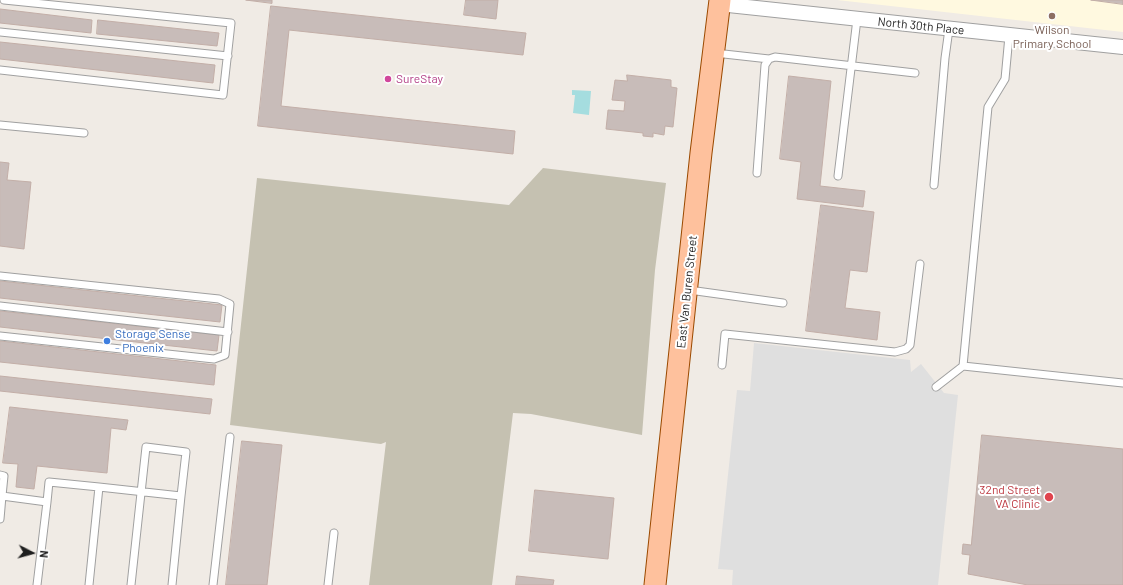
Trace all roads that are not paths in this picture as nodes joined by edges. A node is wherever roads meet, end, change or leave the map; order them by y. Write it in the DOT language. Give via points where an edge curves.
graph roads {
  1 [pos="4,0"];
  2 [pos="719,2"];
  3 [pos="857,19"];
  4 [pos="949,29"];
  5 [pos="0,32"];
  6 [pos="1009,36"];
  7 [pos="1123,47"];
  8 [pos="713,53"];
  9 [pos="228,56"];
  10 [pos="769,59"];
  11 [pos="851,66"];
  12 [pos="0,70"];
  13 [pos="915,73"];
  14 [pos="0,124"];
  15 [pos="84,132"];
  16 [pos="757,173"];
  17 [pos="838,176"];
  18 [pos="934,185"];
  19 [pos="920,264"];
  20 [pos="0,276"];
  21 [pos="686,290"];
  22 [pos="782,303"];
  23 [pos="0,306"];
  24 [pos="228,332"];
  25 [pos="0,336"];
  26 [pos="722,365"];
  27 [pos="963,366"];
  28 [pos="1123,383"];
  29 [pos="936,387"];
  30 [pos="230,437"];
  31 [pos="0,475"];
  32 [pos="99,487"];
  33 [pos="140,491"];
  34 [pos="2,496"];
  35 [pos="181,496"];
  36 [pos="47,502"];
  37 [pos="0,519"];
  38 [pos="334,533"];
  39 [pos="37,585"];
  40 [pos="89,585"];
  41 [pos="131,585"];
  42 [pos="172,585"];
  43 [pos="213,585"];
  44 [pos="328,585"];
  45 [pos="655,585"];
  1 -- 9 [label="lane" via="232,23"];
  2 -- 3 [label="street, North 30th Place"];
  2 -- 8 [label="main road, East Van Buren Street"];
  3 -- 4 [label="street, North 30th Place"];
  3 -- 11 [label="lane"];
  4 -- 6 [label="street, North 30th Place"];
  4 -- 18 [label="lane"];
  5 -- 9 [label="lane"];
  6 -- 7 [label="street, North 30th Place"];
  6 -- 27 [label="lane" via="1005,79 988,107"];
  8 -- 10 [label="lane"];
  8 -- 21 [label="main road, East Van Buren Street"];
  9 -- 12 [label="lane" via="223,96"];
  10 -- 11 [label="lane" via="775,57"];
  10 -- 16 [label="lane" via="765,65"];
  11 -- 13 [label="lane"];
  11 -- 17 [label="lane"];
  14 -- 15 [label="lane"];
  19 -- 26 [label="lane" via="910,344 906,349 895,352 725,334"];
  20 -- 24 [label="lane" via="219,299 230,304"];
  21 -- 22 [label="lane"];
  21 -- 45 [label="main road, East Van Buren Street"];
  23 -- 24 [label="lane"];
  24 -- 25 [label="lane" via="225,355 214,358"];
  27 -- 28 [label="lane"];
  27 -- 29 [label="lane"];
  30 -- 43 [label="lane"];
  31 -- 34 [label="lane" via="4,476"];
  32 -- 33 [label="lane"];
  32 -- 36 [label="lane" via="49,482"];
  32 -- 40 [label="lane"];
  33 -- 35 [label="lane"];
  33 -- 35 [label="lane" via="146,447 186,452"];
  33 -- 41 [label="lane"];
  34 -- 36 [label="lane"];
  34 -- 37 [label="lane"];
  35 -- 42 [label="lane"];
  36 -- 39 [label="lane"];
  38 -- 44 [label="lane"];
}
